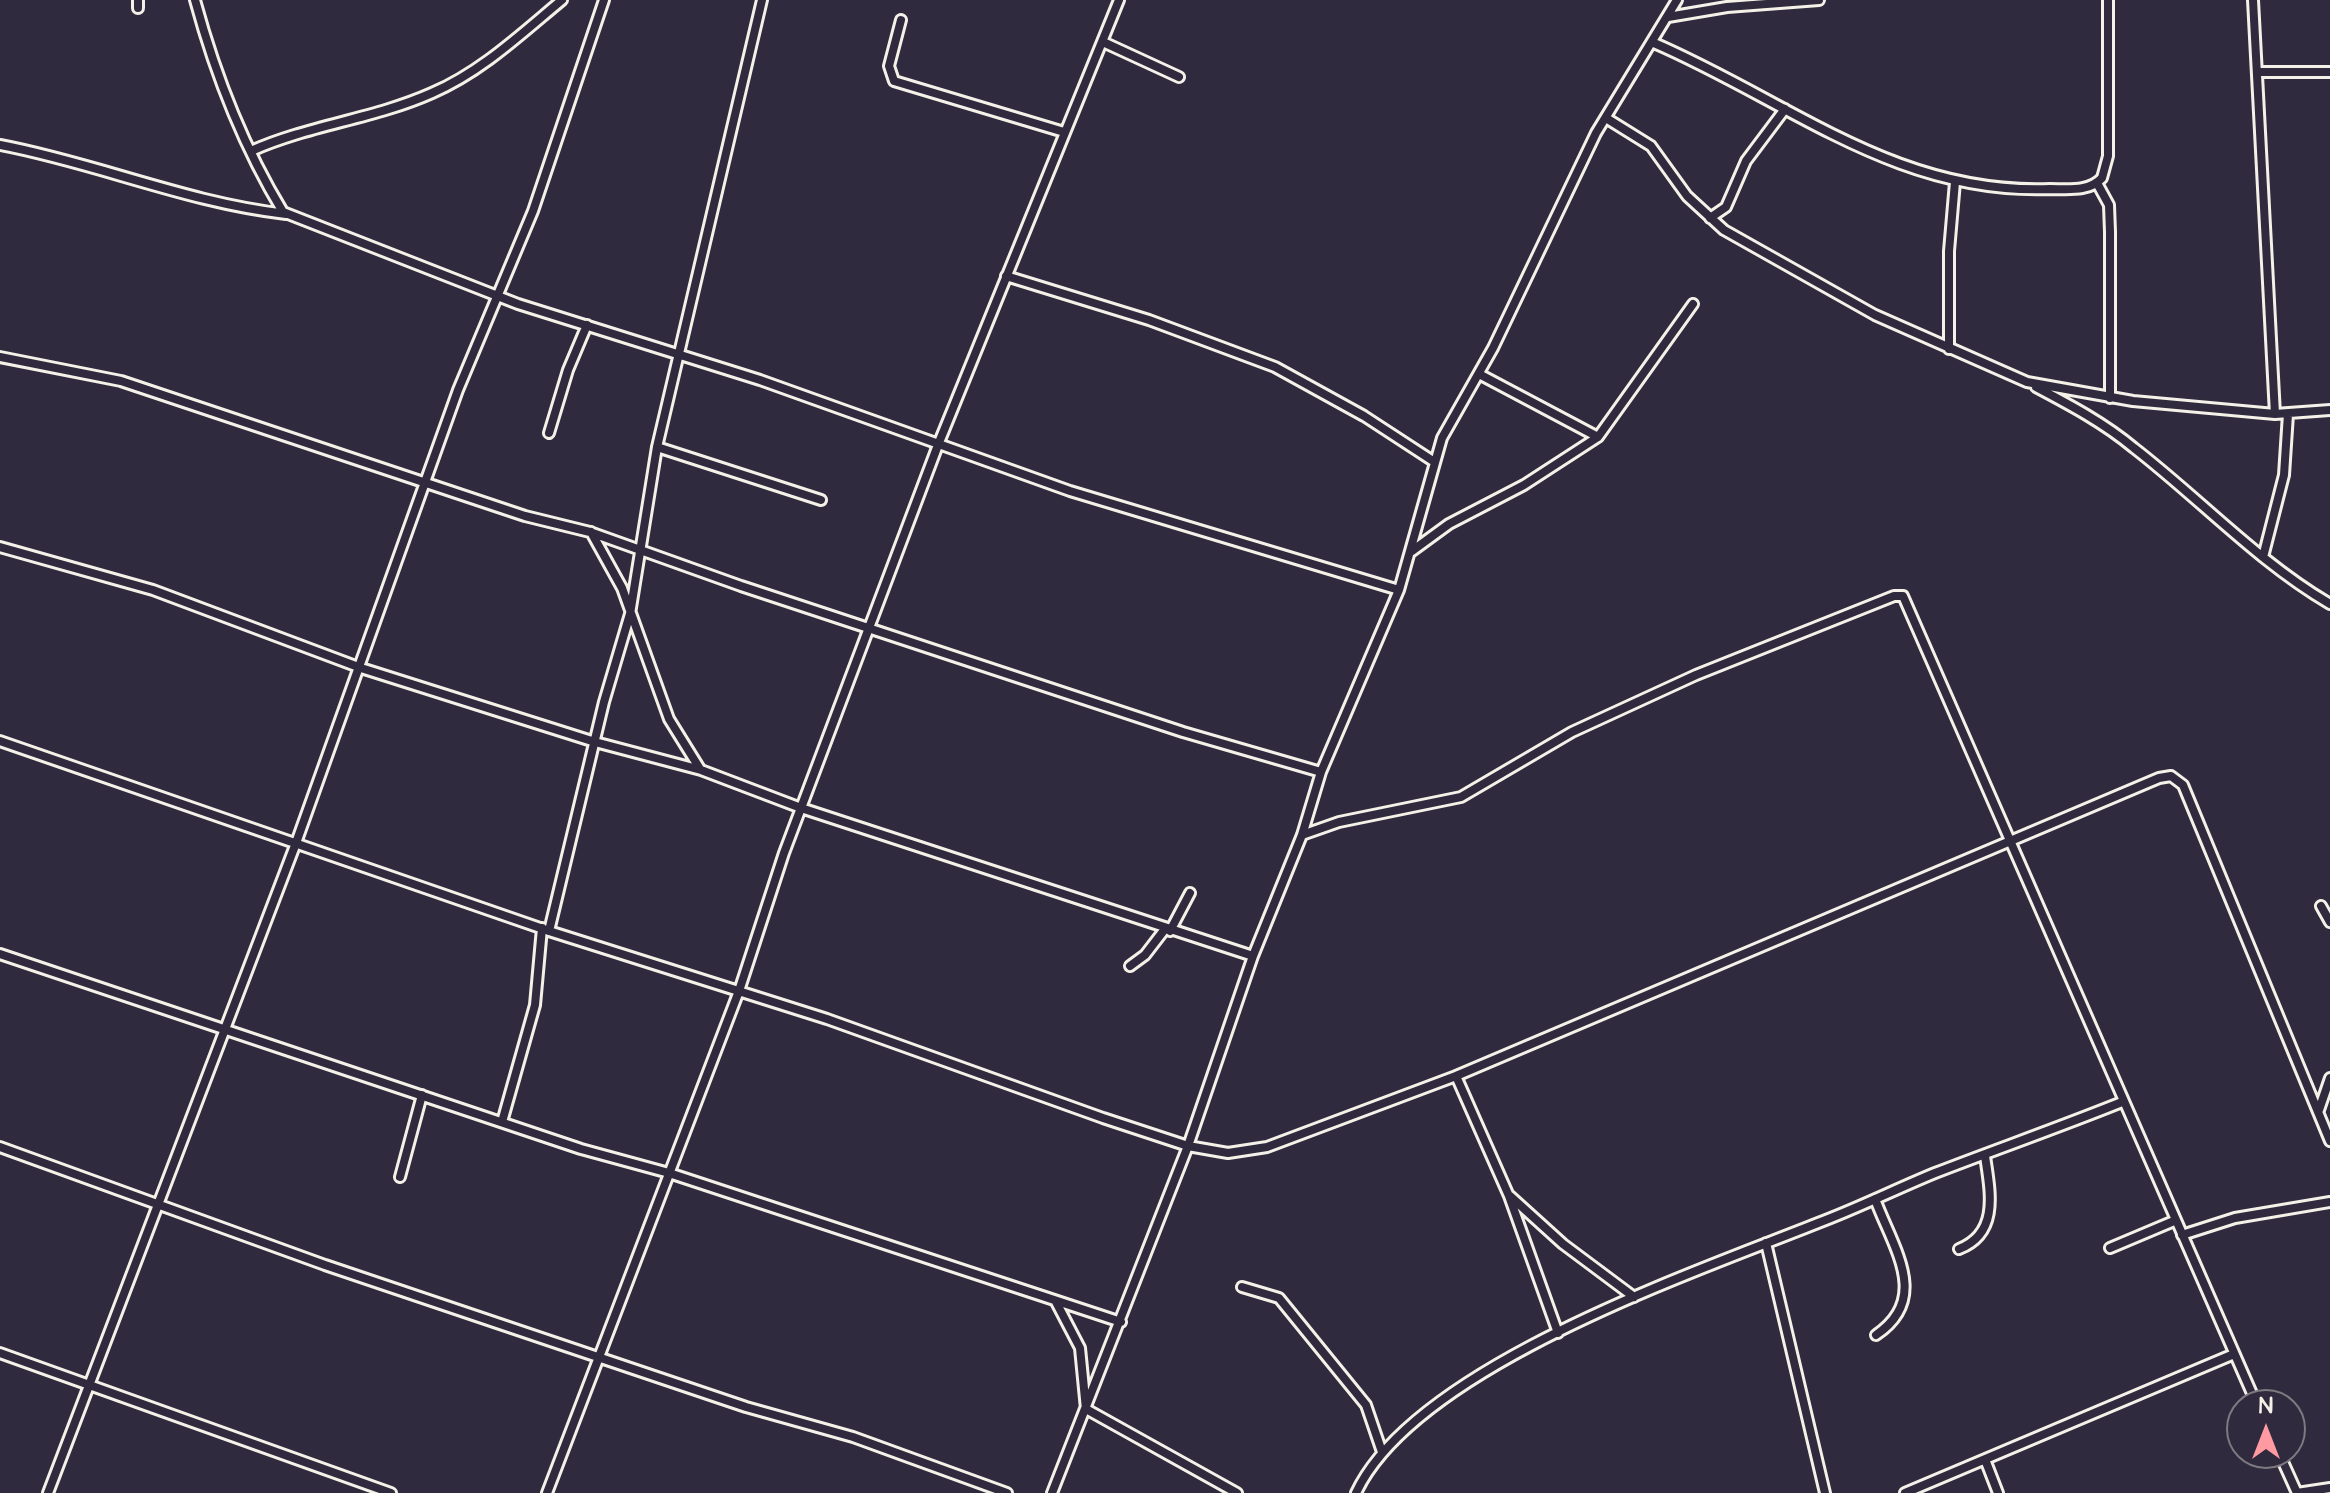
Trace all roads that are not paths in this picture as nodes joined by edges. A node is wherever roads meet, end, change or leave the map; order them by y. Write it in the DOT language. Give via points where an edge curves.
graph roads {
  1 [pos="195,0"];
  2 [pos="562,0"];
  3 [pos="604,0"];
  4 [pos="762,0"];
  5 [pos="1119,0"];
  6 [pos="1677,0"];
  7 [pos="1819,0"];
  8 [pos="2108,0"];
  9 [pos="2253,0"];
  10 [pos="1668,17"];
  11 [pos="901,20"];
  12 [pos="1103,42"];
  13 [pos="1654,43"];
  14 [pos="2257,72"];
  15 [pos="2330,72"];
  16 [pos="1179,77"];
  17 [pos="1785,109"];
  18 [pos="1606,118"];
  19 [pos="1064,132"];
  20 [pos="0,145"];
  21 [pos="251,151"];
  22 [pos="1955,182"];
  23 [pos="2097,183"];
  24 [pos="290,215"];
  25 [pos="1710,218"];
  26 [pos="1006,276"];
  27 [pos="495,297"];
  28 [pos="1693,304"];
  29 [pos="587,325"];
  30 [pos="1949,349"];
  31 [pos="678,355"];
  32 [pos="0,357"];
  33 [pos="1479,374"];
  34 [pos="2027,382"];
  35 [pos="2110,398"];
  36 [pos="2330,410"];
  37 [pos="2275,414"];
  38 [pos="2288,414"];
  39 [pos="549,433"];
  40 [pos="1598,437"];
  41 [pos="938,445"];
  42 [pos="657,447"];
  43 [pos="1433,461"];
  44 [pos="424,481"];
  45 [pos="821,500"];
  46 [pos="590,532"];
  47 [pos="0,547"];
  48 [pos="639,550"];
  49 [pos="1411,551"];
  50 [pos="2263,557"];
  51 [pos="1399,590"];
  52 [pos="2330,604"];
  53 [pos="630,614"];
  54 [pos="869,628"];
  55 [pos="361,668"];
  56 [pos="0,741"];
  57 [pos="595,742"];
  58 [pos="701,770"];
  59 [pos="1321,772"];
  60 [pos="801,808"];
  61 [pos="1302,835"];
  62 [pos="2011,842"];
  63 [pos="296,843"];
  64 [pos="1190,893"];
  65 [pos="2321,906"];
  66 [pos="2330,922"];
  67 [pos="546,930"];
  68 [pos="1168,930"];
  69 [pos="0,954"];
  70 [pos="1253,956"];
  71 [pos="1130,966"];
  72 [pos="739,991"];
  73 [pos="224,1028"];
  74 [pos="1456,1076"];
  75 [pos="2330,1078"];
  76 [pos="422,1095"];
  77 [pos="2122,1102"];
  78 [pos="2319,1110"];
  79 [pos="502,1122"];
  80 [pos="2330,1141"];
  81 [pos="1188,1146"];
  82 [pos="0,1147"];
  83 [pos="1985,1156"];
  84 [pos="669,1173"];
  85 [pos="400,1177"];
  86 [pos="1509,1196"];
  87 [pos="1875,1199"];
  88 [pos="2330,1202"];
  89 [pos="158,1203"];
  90 [pos="2174,1221"];
  91 [pos="2182,1235"];
  92 [pos="1766,1243"];
  93 [pos="2110,1248"];
  94 [pos="1959,1249"];
  95 [pos="1242,1287"];
  96 [pos="1634,1297"];
  97 [pos="1056,1302"];
  98 [pos="1121,1322"];
  99 [pos="1558,1333"];
  100 [pos="1876,1335"];
  101 [pos="0,1353"];
  102 [pos="2234,1354"];
  103 [pos="601,1356"];
  104 [pos="89,1384"];
  105 [pos="2250,1389"];
  106 [pos="1086,1409"];
  107 [pos="1382,1452"];
  108 [pos="1986,1462"];
  109 [pos="2286,1469"];
  110 [pos="2330,1488"];
  111 [pos="48,1493"];
  112 [pos="391,1493"];
  113 [pos="547,1493"];
  114 [pos="1007,1493"];
  115 [pos="1052,1493"];
  116 [pos="1237,1493"];
  117 [pos="1356,1493"];
  118 [pos="1825,1493"];
  119 [pos="1905,1493"];
  120 [pos="1998,1493"];
  121 [pos="2297,1493"];
  1 -- 21 [label="street" via="225,94"];
  2 -- 21 [label="street" via="505,48 432,94"];
  3 -- 27 [label="street" via="533,211"];
  4 -- 31 [label="street"];
  5 -- 12 [label="street"];
  6 -- 10 [label="street"];
  7 -- 10 [label="street"];
  8 -- 23 [label="street" via="2108,156"];
  9 -- 14 [label="street"];
  10 -- 13 [label="street"];
  11 -- 19 [label="street" via="889,66 894,81"];
  12 -- 16 [label="street"];
  12 -- 19 [label="street"];
  13 -- 17 [label="street"];
  13 -- 18 [label="street"];
  14 -- 15 [label="street"];
  14 -- 37 [label="street"];
  17 -- 22 [label="street" via="1882,160"];
  17 -- 25 [label="street" via="1746,161 1727,206"];
  18 -- 25 [label="street" via="1651,146"];
  18 -- 33 [label="street"];
  19 -- 26 [label="street"];
  20 -- 24 [label="street" via="249,210"];
  21 -- 24 [label="street" via="283,212"];
  22 -- 23 [label="street" via="2035,190"];
  22 -- 30 [label="street"];
  23 -- 35 [label="street" via="2110,219"];
  24 -- 27 [label="street"];
  25 -- 30 [label="street" via="1795,273"];
  26 -- 41 [label="street"];
  26 -- 43 [label="street" via="1149,320 1275,367"];
  27 -- 29 [label="street"];
  27 -- 44 [label="street"];
  28 -- 40 [label="street"];
  29 -- 31 [label="street"];
  29 -- 39 [label="street"];
  30 -- 34 [label="street"];
  31 -- 41 [label="street"];
  31 -- 42 [label="street"];
  32 -- 44 [label="street" via="121,381"];
  33 -- 40 [label="street"];
  33 -- 43 [label="street" via="1454,412"];
  34 -- 35 [label="street"];
  34 -- 50 [label="street" via="2095,419"];
  35 -- 37 [label="street"];
  36 -- 38 [label="street"];
  37 -- 38 [label="street"];
  38 -- 50 [label="street" via="2284,475"];
  40 -- 49 [label="street"];
  41 -- 51 [label="street" via="1070,491"];
  41 -- 54 [label="street"];
  42 -- 45 [label="street"];
  42 -- 48 [label="street"];
  43 -- 49 [label="street"];
  44 -- 46 [label="street"];
  44 -- 55 [label="street"];
  46 -- 48 [label="street"];
  46 -- 53 [label="street" via="611,563"];
  47 -- 55 [label="street" via="153,590"];
  48 -- 53 [label="street"];
  48 -- 54 [label="street"];
  49 -- 51 [label="street"];
  50 -- 52 [label="street"];
  51 -- 59 [label="street"];
  53 -- 57 [label="street"];
  53 -- 58 [label="street" via="669,719"];
  54 -- 59 [label="street"];
  54 -- 60 [label="street"];
  55 -- 57 [label="street"];
  55 -- 63 [label="street"];
  56 -- 63 [label="street"];
  57 -- 58 [label="street"];
  57 -- 67 [label="street"];
  58 -- 60 [label="street"];
  59 -- 61 [label="street"];
  60 -- 68 [label="street"];
  60 -- 72 [label="street"];
  61 -- 62 [label="street" via="1339,822 1461,797 1572,732 1696,675 1897,595 1907,600"];
  61 -- 70 [label="street"];
  62 -- 74 [label="street"];
  62 -- 77 [label="street"];
  62 -- 78 [label="street" via="2163,776 2178,780"];
  63 -- 67 [label="street"];
  63 -- 73 [label="street"];
  64 -- 68 [label="street"];
  65 -- 66 [label="street"];
  67 -- 72 [label="street"];
  67 -- 79 [label="street" via="535,1005"];
  68 -- 70 [label="street"];
  68 -- 71 [label="street"];
  69 -- 73 [label="street"];
  70 -- 81 [label="street"];
  72 -- 81 [label="street"];
  72 -- 84 [label="street"];
  73 -- 76 [label="street"];
  73 -- 89 [label="street"];
  74 -- 81 [label="street" via="1247,1152"];
  74 -- 86 [label="street"];
  75 -- 78 [label="street"];
  76 -- 79 [label="street"];
  76 -- 85 [label="street"];
  77 -- 83 [label="street"];
  77 -- 90 [label="street"];
  78 -- 80 [label="street"];
  79 -- 84 [label="street"];
  81 -- 98 [label="street"];
  82 -- 89 [label="street"];
  83 -- 87 [label="street"];
  83 -- 94 [label="street" via="1988,1223 1981,1236"];
  84 -- 97 [label="street"];
  84 -- 103 [label="street"];
  86 -- 96 [label="street"];
  86 -- 99 [label="street"];
  87 -- 92 [label="street"];
  87 -- 100 [label="street" via="1907,1293 1900,1314"];
  88 -- 91 [label="street" via="2235,1218"];
  89 -- 103 [label="street" via="325,1265"];
  89 -- 104 [label="street"];
  90 -- 91 [label="street"];
  90 -- 93 [label="street"];
  91 -- 102 [label="street"];
  92 -- 96 [label="street"];
  92 -- 118 [label="street"];
  95 -- 107 [label="street" via="1279,1298 1366,1405"];
  96 -- 99 [label="street"];
  97 -- 98 [label="street"];
  97 -- 106 [label="street" via="1080,1348"];
  98 -- 106 [label="street"];
  99 -- 107 [label="street" via="1451,1392"];
  101 -- 104 [label="street"];
  102 -- 105 [label="street"];
  102 -- 108 [label="street"];
  103 -- 113 [label="street"];
  103 -- 114 [label="street"];
  104 -- 111 [label="street"];
  104 -- 112 [label="street"];
  106 -- 115 [label="street"];
  106 -- 116 [label="street"];
  107 -- 117 [label="street"];
  108 -- 119 [label="street"];
  108 -- 120 [label="street"];
  109 -- 121 [label="street"];
  110 -- 121 [label="street"];
}
